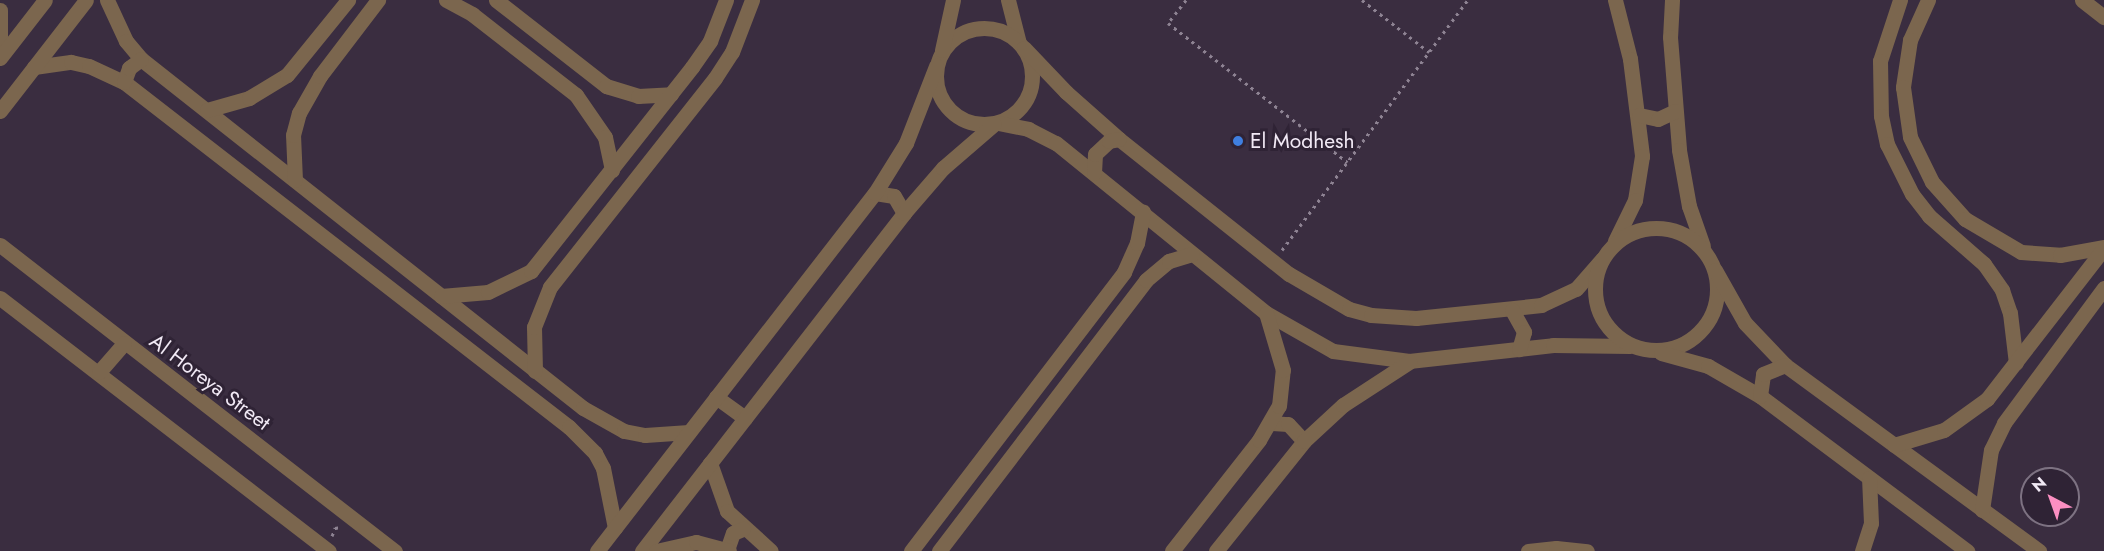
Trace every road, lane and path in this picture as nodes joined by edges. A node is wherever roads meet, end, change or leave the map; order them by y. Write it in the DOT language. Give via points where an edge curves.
graph roads {
  1 [pos="45,0"];
  2 [pos="86,0"];
  3 [pos="107,0"];
  4 [pos="348,0"];
  5 [pos="378,0"];
  6 [pos="446,0"];
  7 [pos="496,0"];
  8 [pos="726,0"];
  9 [pos="752,0"];
  10 [pos="953,0"];
  11 [pos="1008,0"];
  12 [pos="1186,0"];
  13 [pos="1362,0"];
  14 [pos="1468,0"];
  15 [pos="1615,0"];
  16 [pos="1672,0"];
  17 [pos="1900,0"];
  18 [pos="1928,0"];
  19 [pos="2082,0"];
  20 [pos="474,7"];
  21 [pos="0,10"];
  22 [pos="2104,17"];
  23 [pos="1022,45"];
  24 [pos="942,51"];
  25 [pos="1429,52"];
  26 [pos="0,58"];
  27 [pos="141,59"];
  28 [pos="301,61"];
  29 [pos="936,66"];
  30 [pos="34,67"];
  31 [pos="320,76"];
  32 [pos="591,77"];
  33 [pos="124,81"];
  34 [pos="1903,87"];
  35 [pos="1879,88"];
  36 [pos="672,94"];
  37 [pos="576,95"];
  38 [pos="207,110"];
  39 [pos="0,111"];
  40 [pos="1675,111"];
  41 [pos="1639,115"];
  42 [pos="996,123"];
  43 [pos="1119,139"];
  44 [pos="1347,162"];
  45 [pos="612,170"];
  46 [pos="1094,172"];
  47 [pos="295,180"];
  48 [pos="875,193"];
  49 [pos="904,213"];
  50 [pos="1143,213"];
  51 [pos="1986,235"];
  52 [pos="1614,243"];
  53 [pos="1,244"];
  54 [pos="2104,247"];
  55 [pos="1705,252"];
  56 [pos="1972,252"];
  57 [pos="1192,254"];
  58 [pos="1602,259"];
  59 [pos="1274,261"];
  60 [pos="1715,270"];
  61 [pos="531,271"];
  62 [pos="550,286"];
  63 [pos="2104,288"];
  64 [pos="441,296"];
  65 [pos="0,298"];
  66 [pos="1512,310"];
  67 [pos="1266,313"];
  68 [pos="124,343"];
  69 [pos="1630,346"];
  70 [pos="1519,349"];
  71 [pos="1649,351"];
  72 [pos="1409,362"];
  73 [pos="2016,363"];
  74 [pos="1785,365"];
  75 [pos="535,371"];
  76 [pos="99,372"];
  77 [pos="2004,379"];
  78 [pos="2023,393"];
  79 [pos="1760,396"];
  80 [pos="716,397"];
  81 [pos="583,408"];
  82 [pos="745,418"];
  83 [pos="1272,423"];
  84 [pos="569,427"];
  85 [pos="689,432"];
  86 [pos="1304,441"];
  87 [pos="1894,445"];
  88 [pos="710,464"];
  89 [pos="1869,478"];
  90 [pos="1982,510"];
  91 [pos="615,528"];
  92 [pos="345,529"];
  93 [pos="743,529"];
  94 [pos="311,544"];
  95 [pos="2021,545"];
  96 [pos="333,546"];
  97 [pos="728,550"];
  98 [pos="395,551"];
  99 [pos="597,551"];
  100 [pos="642,551"];
  101 [pos="656,551"];
  102 [pos="771,551"];
  103 [pos="911,551"];
  104 [pos="939,551"];
  105 [pos="1172,551"];
  106 [pos="1216,551"];
  107 [pos="1527,551"];
  108 [pos="1587,551"];
  109 [pos="1862,551"];
  110 [pos="1967,551"];
  111 [pos="2039,551"];
  1 -- 26 [label="street"];
  2 -- 30 [label="street"];
  3 -- 27 [label="street" via="126,41"];
  4 -- 28 [label="street"];
  5 -- 31 [label="street"];
  6 -- 20 [label="street"];
  7 -- 32 [label="street"];
  8 -- 36 [label="street" via="710,41"];
  9 -- 62 [label="street" via="732,52 715,78"];
  10 -- 24 [label="street"];
  11 -- 23 [label="street"];
  12 -- 44 [label="path" via="1168,23"];
  13 -- 25 [label="path"];
  14 -- 25 [label="path"];
  15 -- 41 [label="street"];
  16 -- 40 [label="street"];
  17 -- 35 [label="street" via="1886,34"];
  18 -- 34 [label="street" via="1910,40"];
  19 -- 22 [label="street"];
  20 -- 37 [label="street"];
  21 -- 26 [label="street"];
  23 -- 24 [label="street" via="1008,34 979,28 964,32"];
  23 -- 42 [label="street" via="1031,62 1030,92 1017,111"];
  23 -- 43 [label="street" via="1066,93"];
  24 -- 29 [label="street"];
  25 -- 44 [label="path"];
  27 -- 33 [label="street" via="129,68"];
  27 -- 38 [label="street"];
  28 -- 31 [label="street" via="306,74"];
  28 -- 38 [label="street" via="249,98"];
  29 -- 42 [label="street" via="940,98 950,111 970,122"];
  29 -- 48 [label="street" via="906,143"];
  30 -- 33 [label="street" via="71,62"];
  30 -- 39 [label="street"];
  31 -- 47 [label="street" via="299,113 293,135"];
  32 -- 36 [label="street" via="638,96"];
  32 -- 37 [label="street" via="588,90"];
  33 -- 84 [label="street"];
  34 -- 35 [label="street"];
  34 -- 51 [label="street" via="1910,136 1923,167 1947,201"];
  35 -- 56 [label="street" via="1881,116 1898,170 1929,216"];
  36 -- 45 [label="street"];
  37 -- 45 [label="street" via="604,137"];
  38 -- 47 [label="street"];
  40 -- 41 [label="street" via="1658,119"];
  40 -- 55 [label="street" via="1689,206"];
  41 -- 52 [label="street" via="1640,178 1627,221"];
  42 -- 46 [label="street" via="1042,135"];
  42 -- 49 [label="street" via="943,168"];
  43 -- 46 [label="street" via="1109,141 1095,153"];
  43 -- 59 [label="street"];
  44 -- 59 [label="path"];
  45 -- 61 [label="street"];
  46 -- 50 [label="street"];
  47 -- 64 [label="street"];
  48 -- 49 [label="street" via="894,196"];
  48 -- 80 [label="street"];
  49 -- 82 [label="street"];
  50 -- 57 [label="street"];
  50 -- 103 [label="street" via="1137,243 1124,272"];
  51 -- 54 [label="street" via="2021,252 2040,256"];
  51 -- 56 [label="street" via="1983,247"];
  52 -- 55 [label="street" via="1631,232 1651,227 1672,229"];
  52 -- 58 [label="street"];
  53 -- 68 [label="street, Al Horeya Street"];
  54 -- 73 [label="street"];
  55 -- 60 [label="street"];
  56 -- 73 [label="street" via="2002,290 2010,314"];
  57 -- 67 [label="street"];
  57 -- 104 [label="street" via="1169,261 1146,280"];
  58 -- 66 [label="street" via="1576,289 1559,299"];
  58 -- 69 [label="street" via="1595,278 1594,298 1600,318"];
  59 -- 66 [label="street" via="1328,299 1371,315 1416,318"];
  60 -- 71 [label="street" via="1718,290 1714,310 1704,328 1679,346"];
  60 -- 74 [label="street" via="1745,323"];
  61 -- 62 [label="street" via="538,282"];
  61 -- 64 [label="street" via="488,292"];
  62 -- 75 [label="street" via="534,327"];
  63 -- 78 [label="street"];
  64 -- 75 [label="street"];
  65 -- 76 [label="street"];
  66 -- 70 [label="street" via="1524,332"];
  67 -- 72 [label="street" via="1333,351"];
  67 -- 83 [label="street" via="1283,369 1283,388"];
  68 -- 76 [label="street"];
  68 -- 98 [label="street, Al Horeya Street"];
  69 -- 70 [label="street"];
  69 -- 71 [label="street"];
  70 -- 72 [label="street"];
  71 -- 79 [label="street" via="1708,366"];
  72 -- 86 [label="street" via="1343,405"];
  73 -- 77 [label="street"];
  74 -- 79 [label="street" via="1763,374"];
  74 -- 87 [label="street"];
  75 -- 81 [label="street"];
  76 -- 94 [label="street"];
  77 -- 78 [label="street" via="2011,389"];
  77 -- 87 [label="street" via="1967,416 1944,430"];
  78 -- 90 [label="street" via="1991,450"];
  79 -- 89 [label="street"];
  80 -- 82 [label="street"];
  80 -- 85 [label="street"];
  81 -- 84 [label="street" via="579,420"];
  81 -- 85 [label="street" via="624,431 645,435"];
  82 -- 88 [label="street"];
  83 -- 86 [label="street" via="1288,424"];
  83 -- 105 [label="street"];
  84 -- 91 [label="street" via="595,453 603,468"];
  85 -- 91 [label="street"];
  86 -- 106 [label="street"];
  87 -- 90 [label="street"];
  88 -- 93 [label="street" via="718,496"];
  88 -- 100 [label="street"];
  89 -- 109 [label="street" via="1871,523"];
  89 -- 110 [label="street"];
  90 -- 95 [label="street"];
  91 -- 99 [label="street"];
  92 -- 96 [label="path" via="340,527 332,532"];
  93 -- 97 [label="street" via="732,533"];
  93 -- 102 [label="street"];
  94 -- 96 [label="street"];
  95 -- 111 [label="street"];
  97 -- 101 [label="street" via="696,542"];
  107 -- 108 [label="street"];
}
